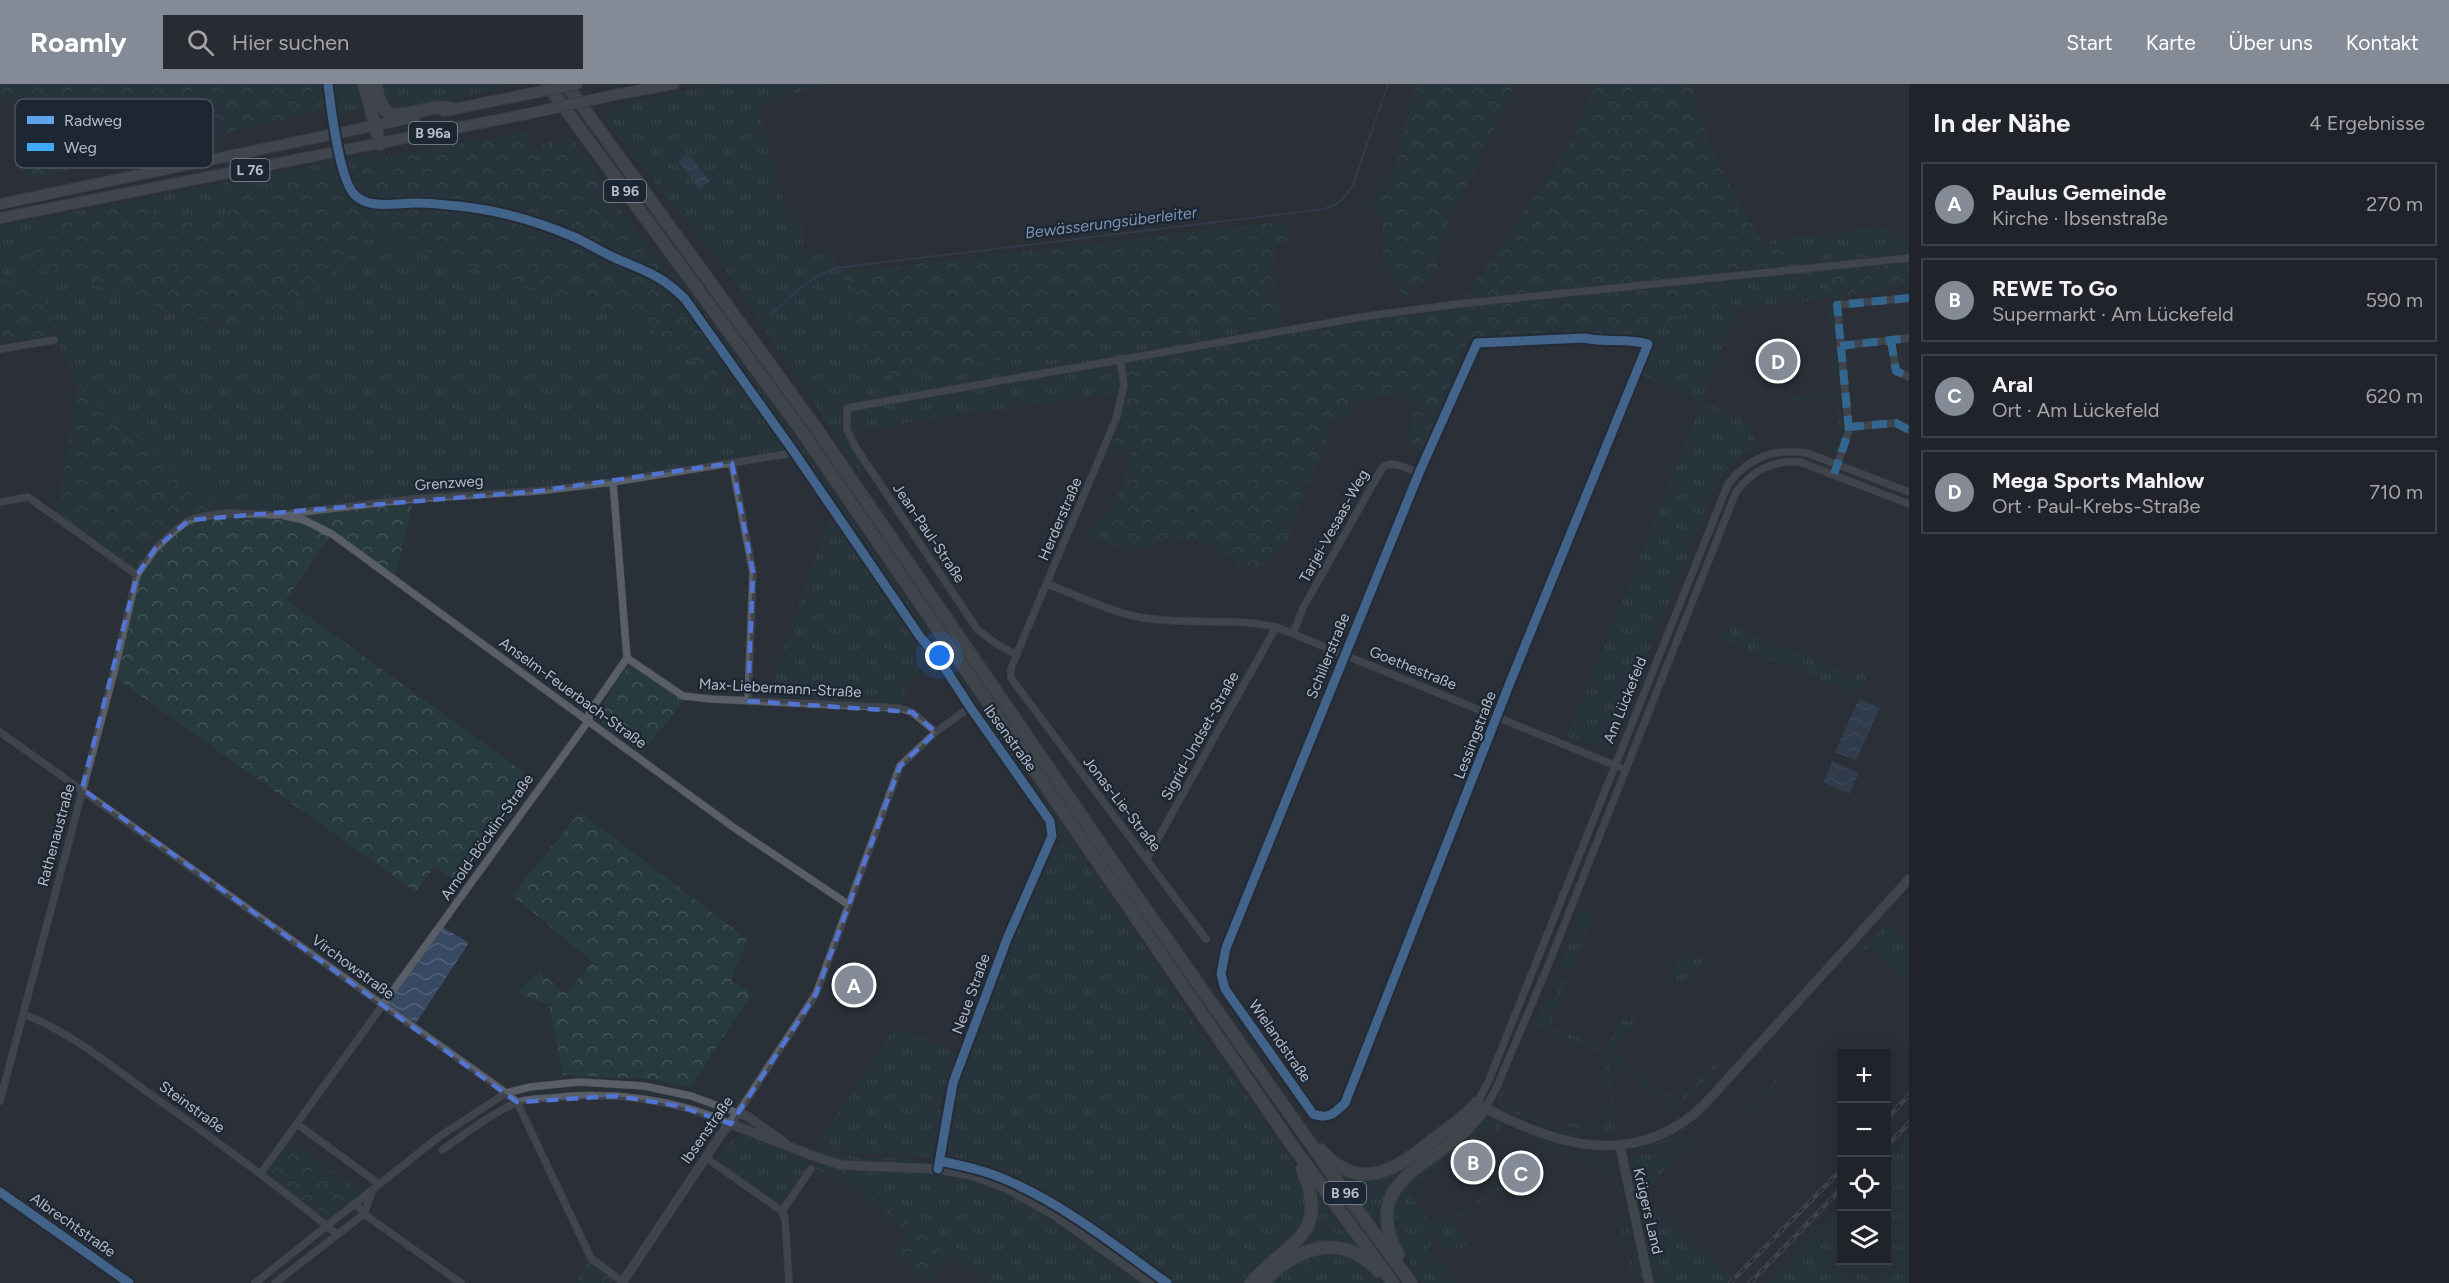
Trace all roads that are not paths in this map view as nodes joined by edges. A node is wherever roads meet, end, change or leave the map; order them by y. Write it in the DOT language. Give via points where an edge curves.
graph roads {
  1 [pos="364,84"];
  2 [pos="376,84"];
  3 [pos="547,84"];
  4 [pos="566,84"];
  5 [pos="578,84"];
  6 [pos="674,84"];
  7 [pos="380,100"];
  8 [pos="452,109"];
  9 [pos="377,126"];
  10 [pos="380,144"];
  11 [pos="213,160"];
  12 [pos="174,168"];
  13 [pos="0,204"];
  14 [pos="0,218"];
  15 [pos="1909,258"];
  16 [pos="1909,298"];
  17 [pos="1909,338"];
  18 [pos="54,340"];
  19 [pos="1891,340"];
  20 [pos="1648,344"];
  21 [pos="1840,346"];
  22 [pos="0,349"];
  23 [pos="1120,358"];
  24 [pos="1909,377"];
  25 [pos="1849,427"];
  26 [pos="1909,430"];
  27 [pos="787,454"];
  28 [pos="732,463"];
  29 [pos="1837,464"];
  30 [pos="1419,473"];
  31 [pos="1834,474"];
  32 [pos="613,482"];
  33 [pos="1909,492"];
  34 [pos="0,502"];
  35 [pos="1909,504"];
  36 [pos="276,515"];
  37 [pos="137,575"];
  38 [pos="1047,584"];
  39 [pos="1276,627"];
  40 [pos="1293,633"];
  41 [pos="1017,655"];
  42 [pos="1344,656"];
  43 [pos="627,658"];
  44 [pos="1016,686"];
  45 [pos="748,701"];
  46 [pos="1498,718"];
  47 [pos="589,720"];
  48 [pos="0,732"];
  49 [pos="936,732"];
  50 [pos="1616,765"];
  51 [pos="1625,769"];
  52 [pos="1027,787"];
  53 [pos="82,789"];
  54 [pos="1052,836"];
  55 [pos="1147,858"];
  56 [pos="1909,879"];
  57 [pos="849,905"];
  58 [pos="1206,939"];
  59 [pos="1223,983"];
  60 [pos="384,1006"];
  61 [pos="23,1014"];
  62 [pos="506,1093"];
  63 [pos="0,1101"];
  64 [pos="517,1102"];
  65 [pos="1280,1102"];
  66 [pos="1481,1105"];
  67 [pos="738,1113"];
  68 [pos="1313,1114"];
  69 [pos="297,1124"];
  70 [pos="731,1124"];
  71 [pos="786,1145"];
  72 [pos="1620,1146"];
  73 [pos="1294,1148"];
  74 [pos="442,1150"];
  75 [pos="706,1158"];
  76 [pos="811,1169"];
  77 [pos="938,1169"];
  78 [pos="261,1173"];
  79 [pos="379,1185"];
  80 [pos="372,1190"];
  81 [pos="0,1192"];
  82 [pos="356,1204"];
  83 [pos="782,1211"];
  84 [pos="364,1214"];
  85 [pos="328,1227"];
  86 [pos="337,1234"];
  87 [pos="622,1282"];
  88 [pos="129,1283"];
  89 [pos="255,1283"];
  90 [pos="275,1283"];
  91 [pos="461,1283"];
  92 [pos="789,1283"];
  93 [pos="1150,1283"];
  94 [pos="1251,1283"];
  95 [pos="1263,1283"];
  96 [pos="1391,1283"];
  97 [pos="1412,1283"];
  98 [pos="1649,1283"];
  1 -- 9 [label="highway"];
  2 -- 7 [label="highway"];
  3 -- 73 [label="highway, B 96" via="802,433"];
  4 -- 65 [label="highway, B 96" via="814,425"];
  5 -- 8 [label="main road, B 96a, bridge"];
  6 -- 10 [label="main road, B 96a, bridge"];
  7 -- 8 [label="highway" via="386,111 393,114 442,106"];
  7 -- 9 [label="highway"];
  8 -- 9 [label="main road"];
  9 -- 10 [label="highway"];
  9 -- 11 [label="main road, L 76"];
  10 -- 14 [label="main road, L 76"];
  12 -- 13 [label="main road, L 76"];
  15 -- 23 [label="street" via="1458,304"];
  16 -- 21 [label="street" via="1837,305"];
  17 -- 19 [label="street"];
  18 -- 22 [label="street"];
  19 -- 21 [label="street"];
  19 -- 24 [label="street" via="1896,371"];
  20 -- 30 [label="street, Schillerstraße" via="1584,338 1477,343"];
  20 -- 46 [label="street, Lessingstraße"];
  21 -- 25 [label="street"];
  23 -- 38 [label="street, Herderstraße" via="1124,385 1116,419"];
  23 -- 41 [label="street, Jean-Paul-Straße" via="848,408 847,430 856,448 977,629"];
  25 -- 26 [label="street" via="1896,423"];
  25 -- 29 [label="street"];
  27 -- 28 [label="street, Grenzweg"];
  28 -- 32 [label="street, Grenzweg"];
  28 -- 45 [label="street" via="753,573"];
  29 -- 31 [label="street"];
  29 -- 33 [label="street, Am Lückefeld"];
  29 -- 50 [label="street, Am Lückefeld" via="1807,453 1782,451 1760,456 1737,472 1728,484"];
  30 -- 40 [label="street, Tarjei-Vesaas-Weg" via="1393,464 1382,468 1303,608"];
  30 -- 42 [label="street, Schillerstraße"];
  31 -- 35 [label="street, Am Lückefeld"];
  31 -- 51 [label="street, Am Lückefeld" via="1800,462 1781,462 1751,474 1736,492"];
  32 -- 36 [label="street, Grenzweg"];
  32 -- 43 [label="street"];
  34 -- 37 [label="street" via="28,497"];
  36 -- 37 [label="street, Grenzweg" via="229,513 189,520 156,549"];
  36 -- 47 [label="street, Anselm-Feuerbach-Straße" via="304,520 332,534"];
  37 -- 53 [label="street, Rathenaustraße"];
  38 -- 39 [label="street, Goethestraße" via="1136,617 1182,622 1252,622"];
  38 -- 41 [label="street, Herderstraße"];
  39 -- 40 [label="street, Goethestraße"];
  39 -- 55 [label="street, Sigrid-Undset-Straße"];
  40 -- 42 [label="street, Goethestraße"];
  41 -- 44 [label="street, Herderstraße" via="1011,669"];
  42 -- 46 [label="street, Goethestraße"];
  42 -- 59 [label="street, Schillerstraße" via="1226,948 1221,967"];
  43 -- 45 [label="street, Max-Liebermann-Straße" via="683,696"];
  43 -- 47 [label="street, Arnold-Böcklin-Straße"];
  44 -- 55 [label="street, Jonas-Lie-Straße"];
  45 -- 49 [label="street, Max-Liebermann-Straße" via="899,708 912,712"];
  46 -- 50 [label="street, Goethestraße"];
  46 -- 68 [label="street, Lessingstraße" via="1345,1103 1326,1117"];
  47 -- 57 [label="street, Anselm-Feuerbach-Straße" via="733,827"];
  47 -- 60 [label="street, Arnold-Böcklin-Straße"];
  48 -- 53 [label="street, Virchowstraße"];
  49 -- 52 [label="street, Ibsenstraße" via="970,707"];
  49 -- 57 [label="street, Ibsenstraße" via="900,766"];
  50 -- 51 [label="street, Goethestraße"];
  50 -- 66 [label="street, Am Lückefeld"];
  51 -- 66 [label="street, Am Lückefeld" via="1496,1089"];
  53 -- 60 [label="street, Virchowstraße"];
  53 -- 61 [label="street, Rathenaustraße"];
  54 -- 77 [label="street, Neue Straße" via="1007,939 953,1083"];
  55 -- 58 [label="street, Jonas-Lie-Straße"];
  56 -- 72 [label="street" via="1694,1114 1660,1135"];
  57 -- 67 [label="street, Ibsenstraße" via="813,1001"];
  59 -- 68 [label="street, Wielandstraße"];
  60 -- 62 [label="street, Virchowstraße"];
  60 -- 69 [label="street, Arnold-Böcklin-Straße"];
  61 -- 63 [label="street, Rathenaustraße"];
  61 -- 78 [label="street, Steinstraße" via="50,1024"];
  62 -- 64 [label="street, Virchowstraße"];
  62 -- 67 [label="street" via="579,1082 644,1086 691,1096"];
  62 -- 79 [label="street" via="440,1136"];
  64 -- 70 [label="street" via="617,1096 679,1106"];
  64 -- 74 [label="street"];
  64 -- 87 [label="street, Virchowstraße" via="591,1258"];
  65 -- 66 [label="highway" via="1328,1158 1345,1170 1365,1174 1382,1173 1403,1164"];
  65 -- 97 [label="highway, B 96"];
  66 -- 72 [label="street" via="1562,1140 1590,1146"];
  66 -- 97 [label="highway" via="1459,1136 1405,1176 1390,1201 1388,1234"];
  67 -- 70 [label="street, Ibsenstraße"];
  67 -- 71 [label="street"];
  69 -- 78 [label="street, Arnold-Böcklin-Straße"];
  69 -- 79 [label="street"];
  70 -- 71 [label="street"];
  70 -- 75 [label="street, Ibsenstraße"];
  71 -- 77 [label="street" via="842,1165"];
  72 -- 98 [label="street, Krügers Land"];
  73 -- 94 [label="highway" via="1311,1190 1307,1228 1292,1247"];
  73 -- 96 [label="highway, B 96"];
  75 -- 83 [label="street"];
  75 -- 87 [label="street, Ibsenstraße"];
  76 -- 83 [label="street"];
  77 -- 93 [label="street" via="990,1181 1031,1200"];
  78 -- 85 [label="street, Steinstraße"];
  79 -- 80 [label="street"];
  80 -- 82 [label="street"];
  80 -- 84 [label="street"];
  81 -- 88 [label="street, Albrechtstraße"];
  82 -- 84 [label="street"];
  82 -- 85 [label="street"];
  83 -- 92 [label="street"];
  84 -- 86 [label="street"];
  84 -- 91 [label="street"];
  85 -- 86 [label="street, Steinstraße"];
  85 -- 89 [label="street"];
  86 -- 90 [label="street"];
  95 -- 96 [label="highway" via="1299,1255 1323,1247 1336,1247 1360,1256"];
}
